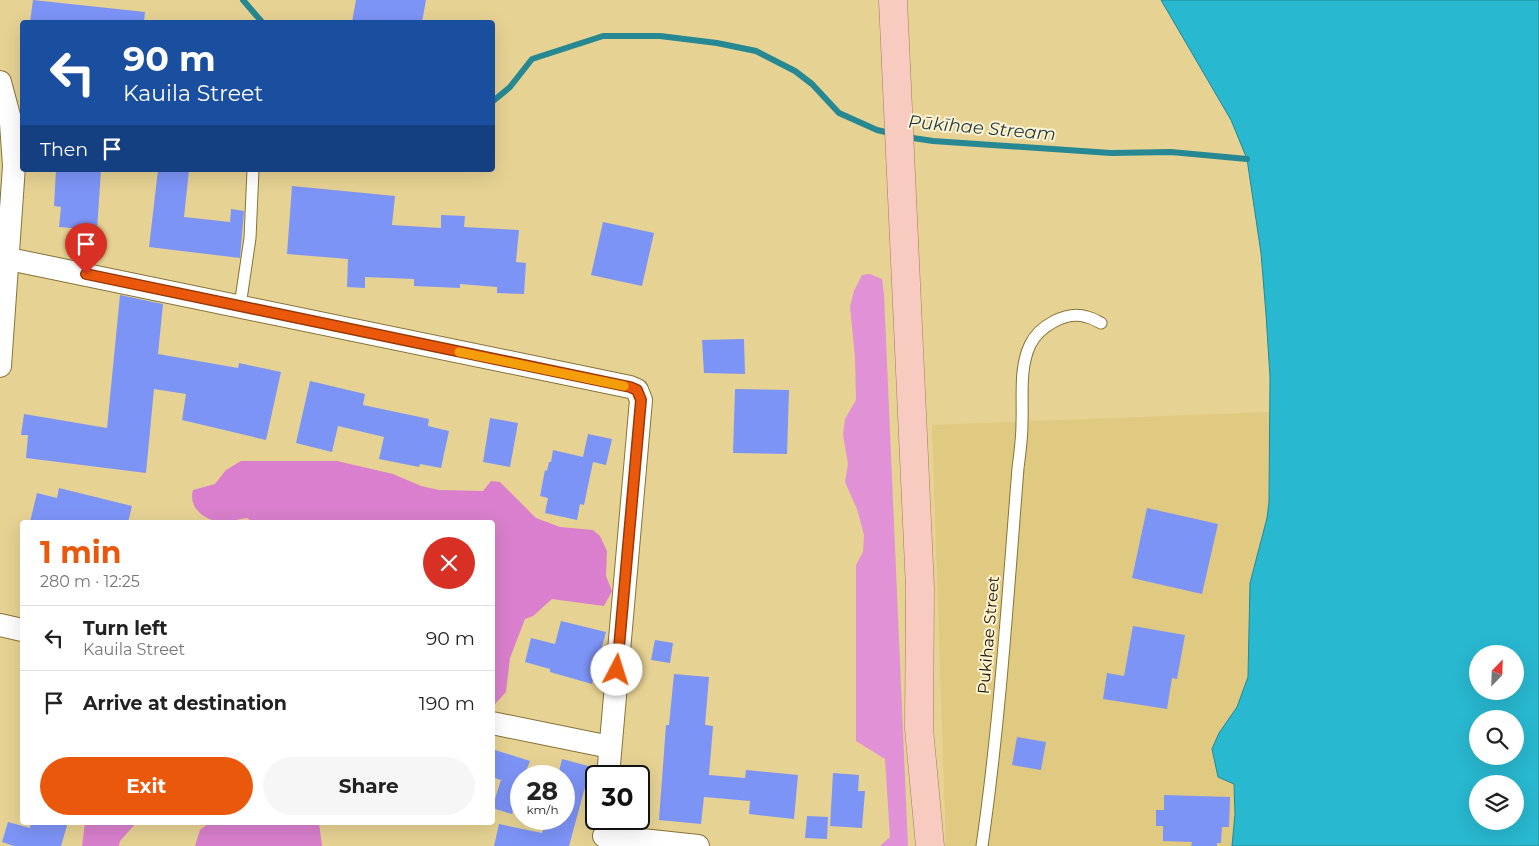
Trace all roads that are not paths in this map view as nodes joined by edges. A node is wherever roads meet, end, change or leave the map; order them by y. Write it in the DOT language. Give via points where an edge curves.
graph roads {
  1 [pos="893,0"];
  2 [pos="0,82"];
  3 [pos="253,172"];
  4 [pos="9,259"];
  5 [pos="240,306"];
  6 [pos="1101,323"];
  7 [pos="0,366"];
  8 [pos="0,625"];
  9 [pos="20,630"];
  10 [pos="495,724"];
  11 [pos="610,747"];
  12 [pos="609,765"];
  13 [pos="604,834"];
  14 [pos="698,846"];
  15 [pos="930,846"];
  16 [pos="982,846"];
  1 -- 15 [label="main road" via="920,588 919,729"];
  2 -- 4 [label="street" via="11,123 14,166"];
  3 -- 5 [label="lane" via="250,238"];
  4 -- 5 [label="street"];
  4 -- 7 [label="street"];
  5 -- 11 [label="street" via="637,390 641,400"];
  6 -- 16 [label="lane, Pukihae Street" via="1086,316 1052,322 1031,342 1024,358 1022,426 991,781"];
  8 -- 9 [label="street"];
  10 -- 11 [label="street"];
  11 -- 12 [label="street"];
  13 -- 14 [label="street"];
}
